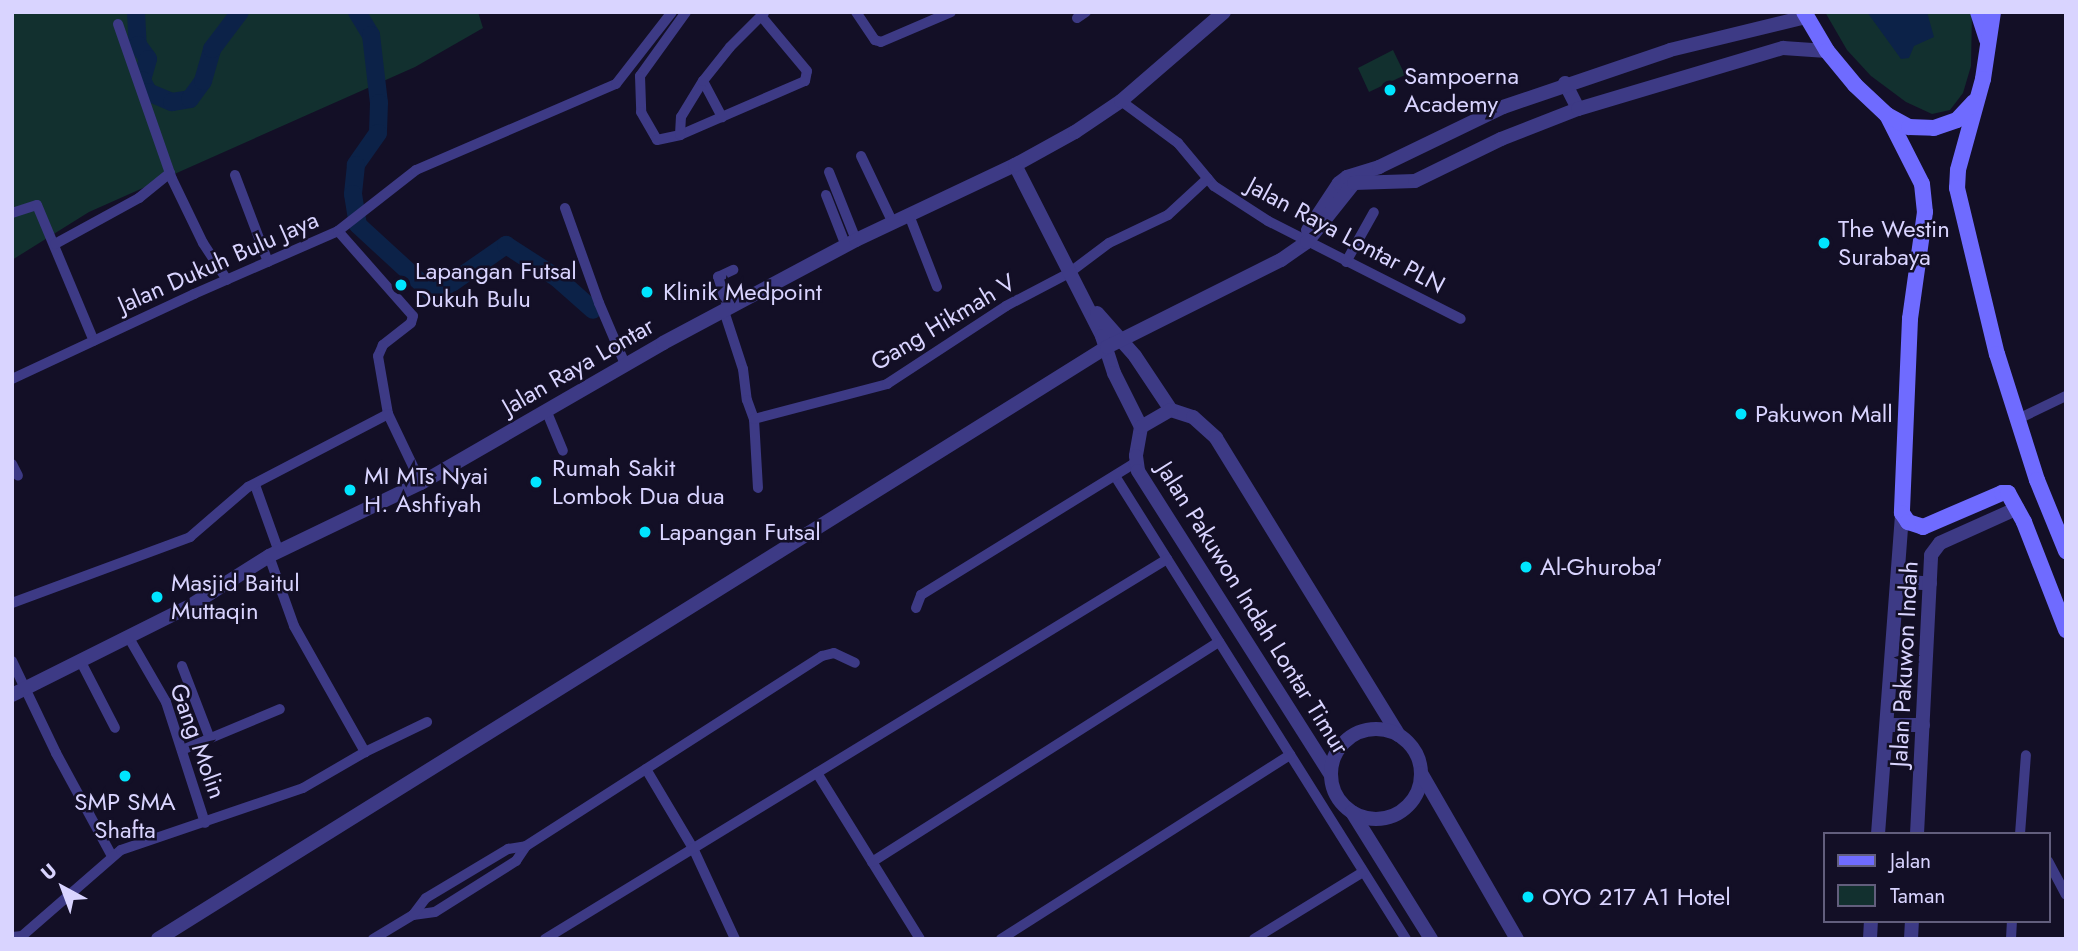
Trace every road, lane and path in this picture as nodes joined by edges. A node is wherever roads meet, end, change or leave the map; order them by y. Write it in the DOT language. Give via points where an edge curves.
graph roads {
  1 [pos="672,12"];
  2 [pos="686,12"];
  3 [pos="856,12"];
  4 [pos="1224,12"];
  5 [pos="1978,12"];
  6 [pos="1993,12"];
  7 [pos="947,13"];
  8 [pos="763,14"];
  9 [pos="1805,15"];
  10 [pos="118,24"];
  11 [pos="1765,28"];
  12 [pos="1989,43"];
  13 [pos="1770,51"];
  14 [pos="1827,51"];
  15 [pos="703,81"];
  16 [pos="1565,83"];
  17 [pos="1121,101"];
  18 [pos="1974,102"];
  19 [pos="1578,109"];
  20 [pos="1887,115"];
  21 [pos="722,117"];
  22 [pos="680,135"];
  23 [pos="861,156"];
  24 [pos="1019,163"];
  25 [pos="830,172"];
  26 [pos="170,173"];
  27 [pos="235,174"];
  28 [pos="1208,178"];
  29 [pos="826,195"];
  30 [pos="565,208"];
  31 [pos="1374,212"];
  32 [pos="12,213"];
  33 [pos="909,215"];
  34 [pos="892,220"];
  35 [pos="338,231"];
  36 [pos="851,243"];
  37 [pos="1303,243"];
  38 [pos="55,244"];
  39 [pos="268,262"];
  40 [pos="1346,262"];
  41 [pos="733,270"];
  42 [pos="1072,271"];
  43 [pos="227,280"];
  44 [pos="937,288"];
  45 [pos="726,310"];
  46 [pos="1461,319"];
  47 [pos="1165,320"];
  48 [pos="94,341"];
  49 [pos="1121,341"];
  50 [pos="1107,347"];
  51 [pos="1135,356"];
  52 [pos="625,364"];
  53 [pos="12,379"];
  54 [pos="2066,396"];
  55 [pos="546,410"];
  56 [pos="1171,410"];
  57 [pos="388,414"];
  58 [pos="754,419"];
  59 [pos="2018,419"];
  60 [pos="1141,427"];
  61 [pos="563,451"];
  62 [pos="12,464"];
  63 [pos="1138,471"];
  64 [pos="18,476"];
  65 [pos="1115,476"];
  66 [pos="421,483"];
  67 [pos="255,485"];
  68 [pos="758,488"];
  69 [pos="2049,512"];
  70 [pos="1902,513"];
  71 [pos="2021,515"];
  72 [pos="2066,551"];
  73 [pos="274,554"];
  74 [pos="1167,559"];
  75 [pos="1898,582"];
  76 [pos="1930,583"];
  77 [pos="12,603"];
  78 [pos="916,608"];
  79 [pos="2066,630"];
  80 [pos="129,638"];
  81 [pos="1219,642"];
  82 [pos="12,661"];
  83 [pos="81,662"];
  84 [pos="856,663"];
  85 [pos="182,666"];
  86 [pos="18,692"];
  87 [pos="280,709"];
  88 [pos="427,722"];
  89 [pos="1887,725"];
  90 [pos="1923,725"];
  91 [pos="115,728"];
  92 [pos="1399,735"];
  93 [pos="210,739"];
  94 [pos="182,750"];
  95 [pos="365,752"];
  96 [pos="1290,755"];
  97 [pos="2026,755"];
  98 [pos="646,769"];
  99 [pos="817,773"];
  100 [pos="1421,773"];
  101 [pos="1331,775"];
  102 [pos="1352,812"];
  103 [pos="205,823"];
  104 [pos="1878,832"];
  105 [pos="1917,832"];
  106 [pos="2023,832"];
  107 [pos="526,846"];
  108 [pos="693,848"];
  109 [pos="113,856"];
  110 [pos="872,862"];
  111 [pos="2050,865"];
  112 [pos="1363,872"];
  113 [pos="2066,895"];
  114 [pos="413,915"];
  115 [pos="12,937"];
  116 [pos="158,939"];
  117 [pos="373,939"];
  118 [pos="544,939"];
  119 [pos="735,939"];
  120 [pos="920,939"];
  121 [pos="1001,939"];
  122 [pos="1254,939"];
  123 [pos="1405,939"];
  124 [pos="1431,939"];
  125 [pos="1517,939"];
  1 -- 35 [label="street, Jalan Dukuh Bulu Jaya" via="615,84 416,170"];
  2 -- 22 [label="street" via="653,55 639,84 641,111 655,138"];
  3 -- 7 [label="street" via="881,42"];
  4 -- 17 [label="street, Jalan Raya Lontar"];
  5 -- 12 [label="main road"];
  6 -- 12 [label="main road"];
  8 -- 15 [label="street"];
  8 -- 21 [label="street" via="807,77 793,88"];
  9 -- 11 [label="street"];
  9 -- 14 [label="main road"];
  10 -- 26 [label="street"];
  11 -- 13 [label="street"];
  11 -- 16 [label="street" via="1670,50"];
  12 -- 18 [label="main road"];
  13 -- 14 [label="street" via="1804,47"];
  13 -- 19 [label="street"];
  14 -- 20 [label="main road"];
  15 -- 21 [label="street"];
  15 -- 22 [label="street" via="681,117"];
  16 -- 19 [label="street"];
  16 -- 37 [label="street" via="1347,177"];
  17 -- 24 [label="street, Jalan Raya Lontar"];
  17 -- 28 [label="street, Jalan Raya Lontar PLN" via="1178,143"];
  18 -- 20 [label="main road" via="1957,120 1934,128 1909,127"];
  18 -- 59 [label="main road" via="1957,188 1997,354"];
  19 -- 37 [label="street" via="1501,139 1415,181 1354,183"];
  20 -- 70 [label="main road" via="1922,184 1924,197 1910,319"];
  21 -- 22 [label="street"];
  23 -- 34 [label="street"];
  24 -- 33 [label="street, Jalan Raya Lontar"];
  24 -- 42 [label="street"];
  25 -- 36 [label="street"];
  26 -- 38 [label="street" via="139,198"];
  26 -- 43 [label="street" via="203,243"];
  27 -- 39 [label="street"];
  28 -- 37 [label="street, Jalan Raya Lontar PLN"];
  28 -- 42 [label="street, Gang Hikmah V" via="1168,215 1109,243"];
  29 -- 36 [label="street"];
  30 -- 52 [label="street"];
  31 -- 40 [label="street"];
  32 -- 38 [label="street" via="37,205"];
  33 -- 34 [label="street, Jalan Raya Lontar"];
  33 -- 44 [label="street"];
  34 -- 36 [label="street, Jalan Raya Lontar"];
  35 -- 39 [label="street, Jalan Dukuh Bulu Jaya"];
  35 -- 57 [label="street" via="414,318 379,351"];
  36 -- 45 [label="street, Jalan Raya Lontar"];
  37 -- 40 [label="street, Jalan Raya Lontar PLN"];
  37 -- 47 [label="street" via="1281,260"];
  38 -- 48 [label="street"];
  39 -- 43 [label="street, Jalan Dukuh Bulu Jaya"];
  40 -- 46 [label="street, Jalan Raya Lontar PLN"];
  41 -- 45 [label="street" via="718,277"];
  42 -- 49 [label="street"];
  42 -- 50 [label="street"];
  42 -- 58 [label="street, Gang Hikmah V" via="1006,306 887,384"];
  43 -- 48 [label="street, Jalan Dukuh Bulu Jaya"];
  45 -- 52 [label="street, Jalan Raya Lontar"];
  45 -- 58 [label="street"];
  47 -- 49 [label="street"];
  47 -- 51 [label="street"];
  48 -- 53 [label="street, Jalan Dukuh Bulu Jaya"];
  49 -- 50 [label="street"];
  49 -- 51 [label="street"];
  50 -- 60 [label="street" via="1114,373"];
  50 -- 116 [label="street"];
  51 -- 56 [label="street"];
  52 -- 55 [label="street, Jalan Raya Lontar"];
  54 -- 59 [label="street"];
  55 -- 61 [label="street"];
  55 -- 66 [label="street, Jalan Raya Lontar"];
  56 -- 60 [label="street"];
  56 -- 92 [label="street" via="1193,417 1216,438"];
  57 -- 66 [label="street"];
  57 -- 67 [label="street"];
  58 -- 68 [label="street"];
  59 -- 69 [label="main road"];
  60 -- 63 [label="street, Jalan Pakuwon Indah Lontar Timur"];
  62 -- 64 [label="street"];
  63 -- 65 [label="street" via="1133,464"];
  63 -- 101 [label="street, Jalan Pakuwon Indah Lontar Timur"];
  65 -- 74 [label="street"];
  65 -- 78 [label="street" via="921,595"];
  66 -- 73 [label="street, Jalan Raya Lontar"];
  67 -- 73 [label="street"];
  67 -- 77 [label="street" via="190,537"];
  69 -- 71 [label="main road"];
  69 -- 72 [label="main road"];
  70 -- 71 [label="main road" via="1908,522 1923,527 2006,492"];
  70 -- 75 [label="street, Jalan Pakuwon Indah"];
  71 -- 76 [label="street, Jalan Pakuwon Indah" via="1940,543 1931,555"];
  71 -- 79 [label="main road"];
  73 -- 80 [label="street, Jalan Raya Lontar" via="190,607"];
  73 -- 95 [label="street" via="294,626"];
  74 -- 81 [label="street"];
  74 -- 99 [label="street"];
  75 -- 76 [label="street"];
  75 -- 89 [label="street, Jalan Pakuwon Indah"];
  76 -- 90 [label="street, Jalan Pakuwon Indah"];
  80 -- 83 [label="street, Jalan Raya Lontar"];
  80 -- 94 [label="street, Gang Molin" via="166,702"];
  81 -- 96 [label="street"];
  81 -- 110 [label="street"];
  82 -- 86 [label="street"];
  83 -- 86 [label="street, Jalan Raya Lontar"];
  83 -- 91 [label="street"];
  84 -- 98 [label="street" via="834,653 822,656"];
  85 -- 93 [label="street"];
  86 -- 109 [label="street"];
  87 -- 93 [label="street"];
  88 -- 95 [label="street"];
  89 -- 90 [label="street"];
  89 -- 104 [label="street, Jalan Pakuwon Indah"];
  90 -- 105 [label="street, Jalan Pakuwon Indah"];
  92 -- 100 [label="street" via="1415,751"];
  92 -- 101 [label="street" via="1373,729 1348,739 1333,762"];
  93 -- 94 [label="street"];
  94 -- 103 [label="street, Gang Molin"];
  95 -- 103 [label="street" via="303,788"];
  96 -- 112 [label="street"];
  96 -- 121 [label="street"];
  97 -- 106 [label="street"];
  98 -- 107 [label="street"];
  98 -- 108 [label="street"];
  99 -- 108 [label="street"];
  99 -- 110 [label="street"];
  100 -- 102 [label="street" via="1413,799 1403,809 1377,819"];
  100 -- 125 [label="street"];
  101 -- 102 [label="street" via="1337,796"];
  102 -- 124 [label="street"];
  103 -- 109 [label="street"];
  107 -- 114 [label="street" via="508,849 426,898"];
  107 -- 114 [label="street" via="516,862 435,912"];
  108 -- 118 [label="street"];
  108 -- 119 [label="street"];
  109 -- 115 [label="street" via="22,936"];
  110 -- 120 [label="street"];
  111 -- 113 [label="street"];
  112 -- 122 [label="street"];
  112 -- 123 [label="street"];
  114 -- 117 [label="street"];
}
